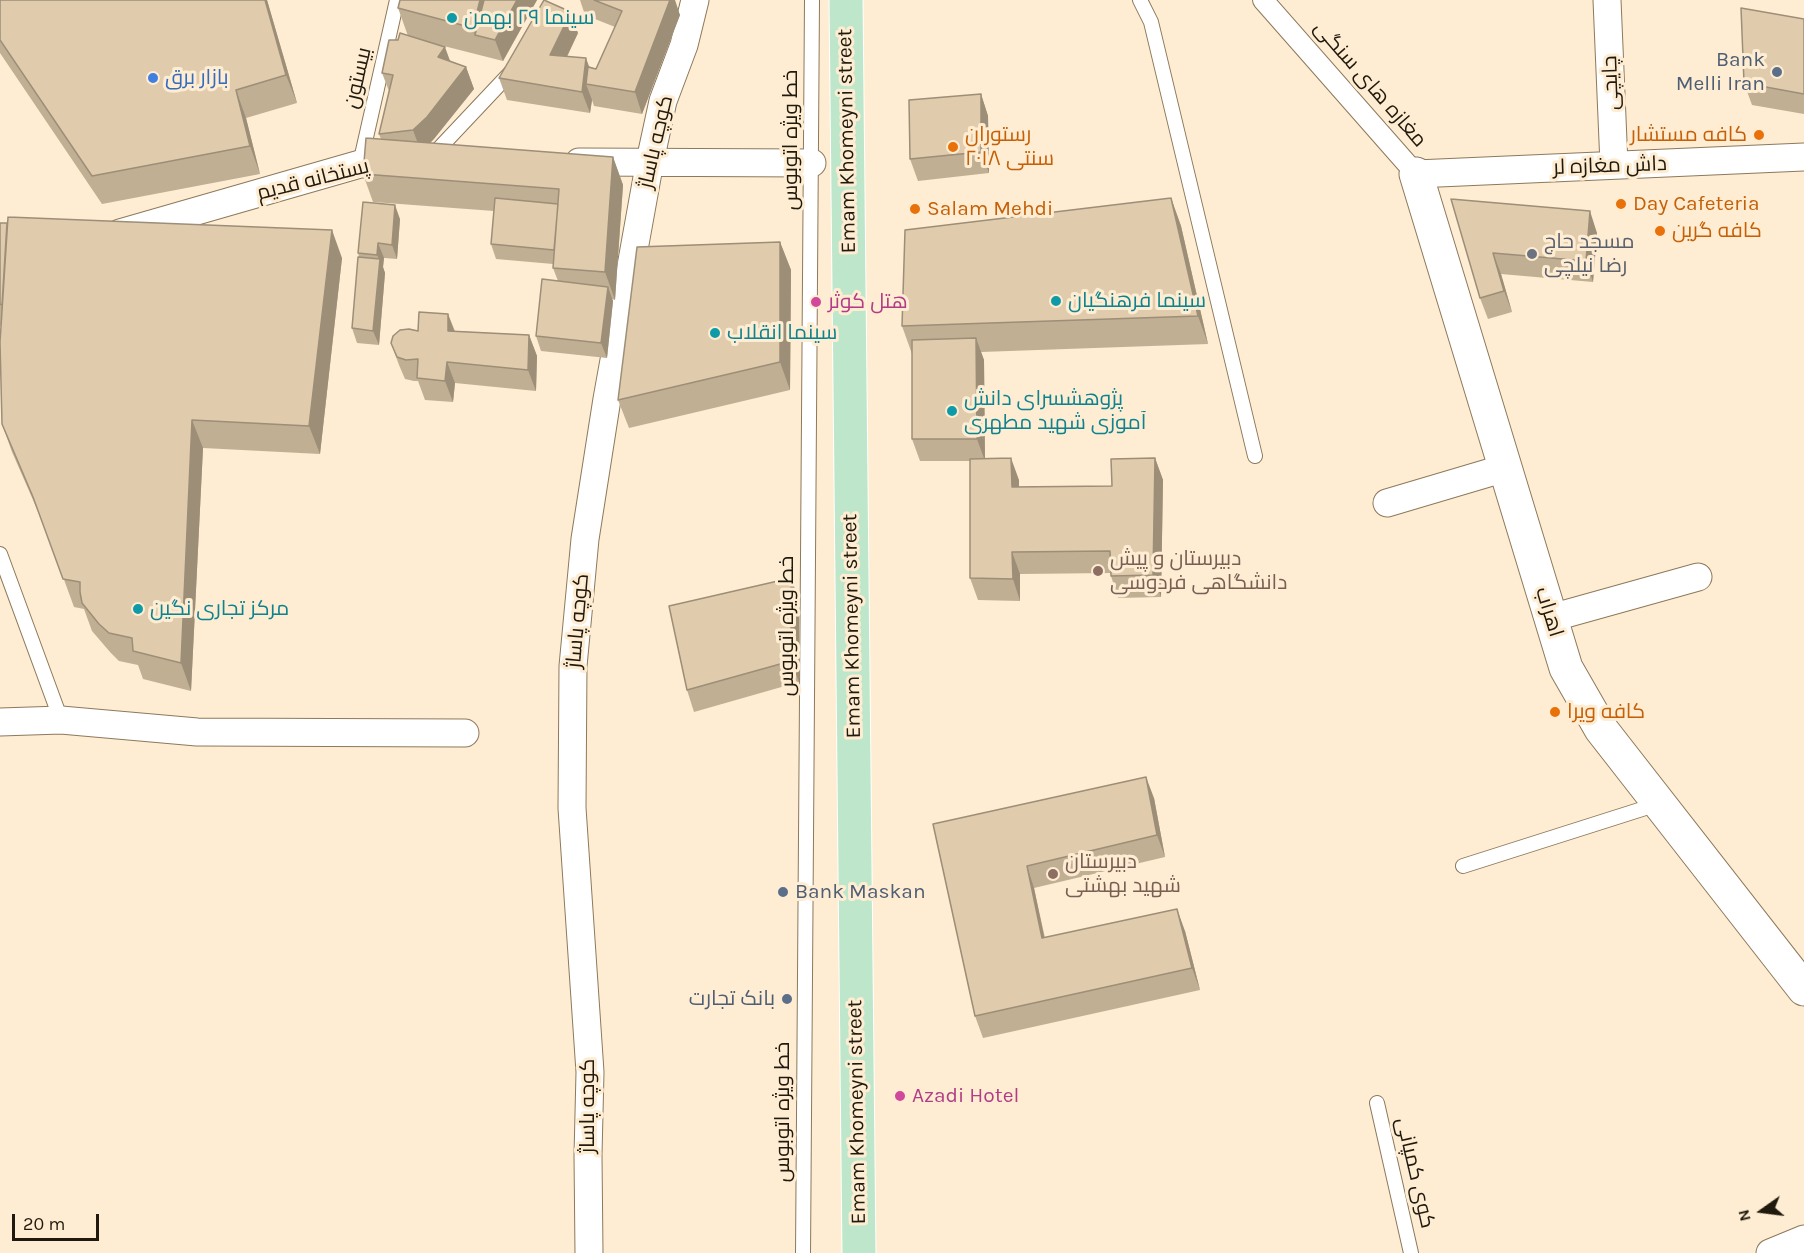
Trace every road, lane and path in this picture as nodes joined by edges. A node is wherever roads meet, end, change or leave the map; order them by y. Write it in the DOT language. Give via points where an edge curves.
graph roads {
  1 [pos="397,0"];
  2 [pos="695,0"];
  3 [pos="812,0"];
  4 [pos="846,0"];
  5 [pos="1140,0"];
  6 [pos="1263,0"];
  7 [pos="1607,0"];
  8 [pos="520,58"];
  9 [pos="1804,158"];
  10 [pos="650,162"];
  11 [pos="555,163"];
  12 [pos="812,163"];
  13 [pos="360,164"];
  14 [pos="424,164"];
  15 [pos="460,164"];
  16 [pos="1614,165"];
  17 [pos="1416,174"];
  18 [pos="99,232"];
  19 [pos="1255,456"];
  20 [pos="1505,468"];
  21 [pos="1387,503"];
  22 [pos="0,554"];
  23 [pos="1698,577"];
  24 [pos="1551,618"];
  25 [pos="61,720"];
  26 [pos="0,722"];
  27 [pos="465,733"];
  28 [pos="1659,803"];
  29 [pos="1463,866"];
  30 [pos="1804,989"];
  31 [pos="1377,1103"];
  32 [pos="1804,1239"];
  33 [pos="589,1253"];
  34 [pos="803,1253"];
  35 [pos="859,1253"];
  36 [pos="1412,1253"];
  37 [pos="1770,1253"];
  1 -- 13 [label="lane, بیستون"];
  2 -- 10 [label="street, کوچه پاساژ" via="684,45 663,101"];
  3 -- 12 [label="lane, خط ویژه اتوبوس"];
  4 -- 35 [label="main road, Emam Khomeyni street"];
  5 -- 19 [label="lane" via="1150,22"];
  6 -- 17 [label="street, مغازه های سنگی"];
  7 -- 16 [label="street, چایچی"];
  8 -- 14 [label="lane"];
  9 -- 16 [label="street, داش مغازه لر"];
  10 -- 11 [label="street"];
  10 -- 12 [label="street"];
  10 -- 33 [label="street, کوچه پاساژ" via="585,539 573,666 572,807 590,1072"];
  12 -- 34 [label="lane, خط ویژه اتوبوس"];
  13 -- 14 [label="street, پستخانه قدیم"];
  13 -- 18 [label="street, پستخانه قدیم" via="121,233"];
  14 -- 15 [label="street, پستخانه قدیم"];
  16 -- 17 [label="street, داش مغازه لر"];
  17 -- 20 [label="street, اهراب"];
  20 -- 21 [label="street"];
  20 -- 24 [label="street, اهراب"];
  22 -- 25 [label="lane"];
  23 -- 24 [label="street"];
  24 -- 28 [label="street, اهراب" via="1566,668 1601,729"];
  25 -- 26 [label="street"];
  25 -- 27 [label="street" via="197,732"];
  28 -- 29 [label="lane"];
  28 -- 30 [label="street, اهراب"];
  31 -- 36 [label="lane, کوی کمپانی"];
  32 -- 37 [label="street"];
}
